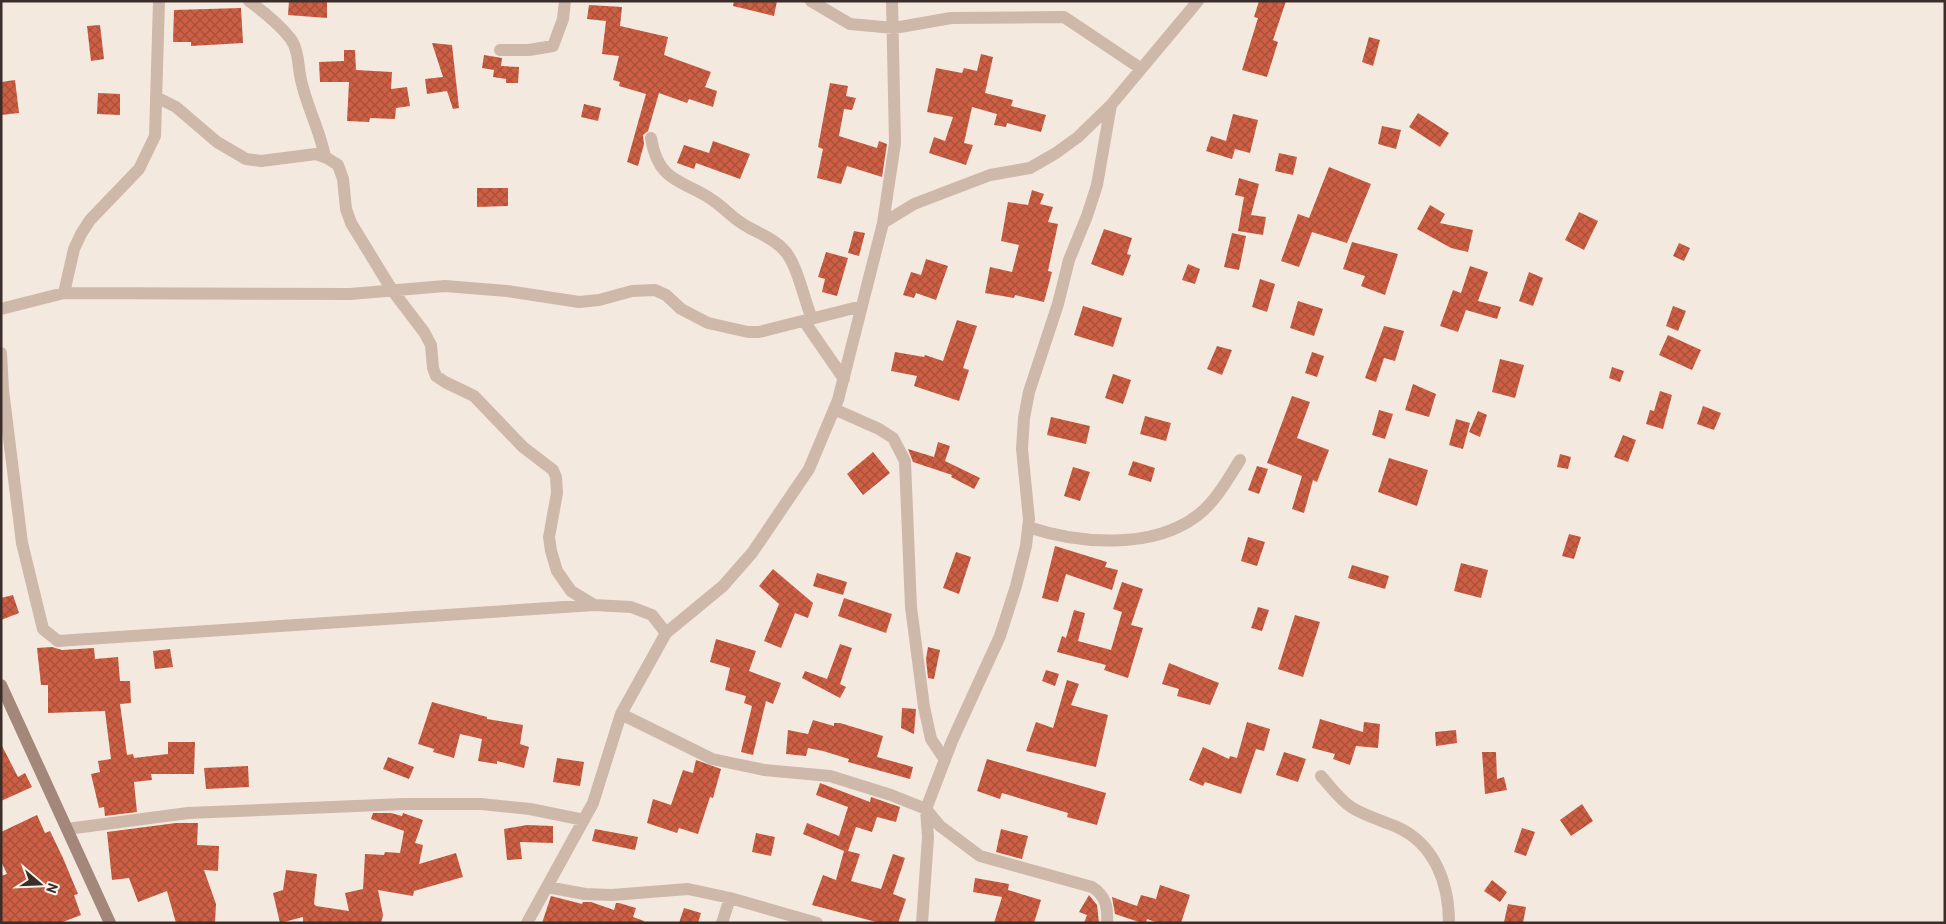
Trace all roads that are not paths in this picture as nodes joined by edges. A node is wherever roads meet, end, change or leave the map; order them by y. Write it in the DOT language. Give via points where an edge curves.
graph roads {
  1 [pos="158,1"];
  2 [pos="250,1"];
  3 [pos="565,1"];
  4 [pos="811,1"];
  5 [pos="892,1"];
  6 [pos="1198,1"];
  7 [pos="894,28"];
  8 [pos="500,50"];
  9 [pos="1140,68"];
  10 [pos="156,97"];
  11 [pos="1111,105"];
  12 [pos="651,138"];
  13 [pos="325,157"];
  14 [pos="883,223"];
  15 [pos="392,290"];
  16 [pos="64,292"];
  17 [pos="862,306"];
  18 [pos="1,309"];
  19 [pos="808,320"];
  20 [pos="1,353"];
  21 [pos="844,379"];
  22 [pos="834,409"];
  23 [pos="1240,460"];
  24 [pos="1028,527"];
  25 [pos="594,605"];
  26 [pos="666,633"];
  27 [pos="1,685"];
  28 [pos="621,714"];
  29 [pos="945,760"];
  30 [pos="1321,776"];
  31 [pos="926,809"];
  32 [pos="584,820"];
  33 [pos="67,830"];
  34 [pos="546,887"];
  35 [pos="730,898"];
  36 [pos="110,923"];
  37 [pos="527,923"];
  38 [pos="722,923"];
  39 [pos="817,923"];
  40 [pos="922,923"];
  41 [pos="1107,923"];
  42 [pos="1449,923"];
  1 -- 10 [label="street"];
  2 -- 13 [label="street" via="291,39"];
  3 -- 8 [label="street" via="563,19 553,46"];
  4 -- 7 [label="street" via="850,24"];
  5 -- 7 [label="street"];
  6 -- 9 [label="street"];
  7 -- 9 [label="street" via="951,18 1064,17"];
  7 -- 14 [label="street" via="895,143"];
  9 -- 11 [label="street"];
  10 -- 13 [label="street" via="176,107 218,142 246,159 261,161 316,154"];
  10 -- 16 [label="street" via="155,136 139,168 81,234"];
  11 -- 14 [label="street" via="1078,137 1030,168 990,175 914,204"];
  11 -- 24 [label="street" via="1097,185 1068,260 1058,304 1029,392 1022,449"];
  12 -- 19 [label="street" via="654,155 673,180 717,203 731,216 773,239 785,250 792,261"];
  13 -- 15 [label="street" via="338,166 351,224"];
  14 -- 17 [label="street"];
  15 -- 16 [label="street" via="350,294"];
  15 -- 19 [label="street" via="445,286 525,293 579,302 654,290 696,318 728,328 759,332"];
  15 -- 25 [label="street" via="431,345 436,376 474,396 523,447 553,470 557,493 549,537 550,552 557,571 571,591"];
  16 -- 18 [label="street"];
  17 -- 19 [label="street"];
  17 -- 21 [label="street"];
  19 -- 21 [label="street"];
  20 -- 25 [label="street" via="22,543 43,629 58,641"];
  21 -- 22 [label="street"];
  22 -- 26 [label="street" via="809,469 752,553 723,586"];
  22 -- 29 [label="street" via="893,438 904,461 911,607 924,707 931,739"];
  23 -- 24 [label="street" via="1219,493 1199,514 1181,526 1156,534 1099,541 1050,534"];
  24 -- 29 [label="street" via="1016,586 1000,636"];
  25 -- 26 [label="street" via="631,607 652,615"];
  26 -- 28 [label="street"];
  27 -- 33 [label="main road"];
  28 -- 31 [label="street" via="712,759 764,770 830,776"];
  28 -- 32 [label="street" via="593,803"];
  29 -- 31 [label="street"];
  30 -- 42 [label="street" via="1349,806 1399,828 1418,841 1445,881"];
  31 -- 40 [label="street" via="928,837"];
  31 -- 41 [label="street" via="947,832 980,856 1099,891 1106,902"];
  32 -- 33 [label="street" via="490,805 404,804 188,813"];
  32 -- 34 [label="street"];
  33 -- 36 [label="main road"];
  34 -- 35 [label="street" via="585,894 688,889"];
  34 -- 37 [label="street"];
  35 -- 38 [label="street"];
  35 -- 39 [label="street"];
}
